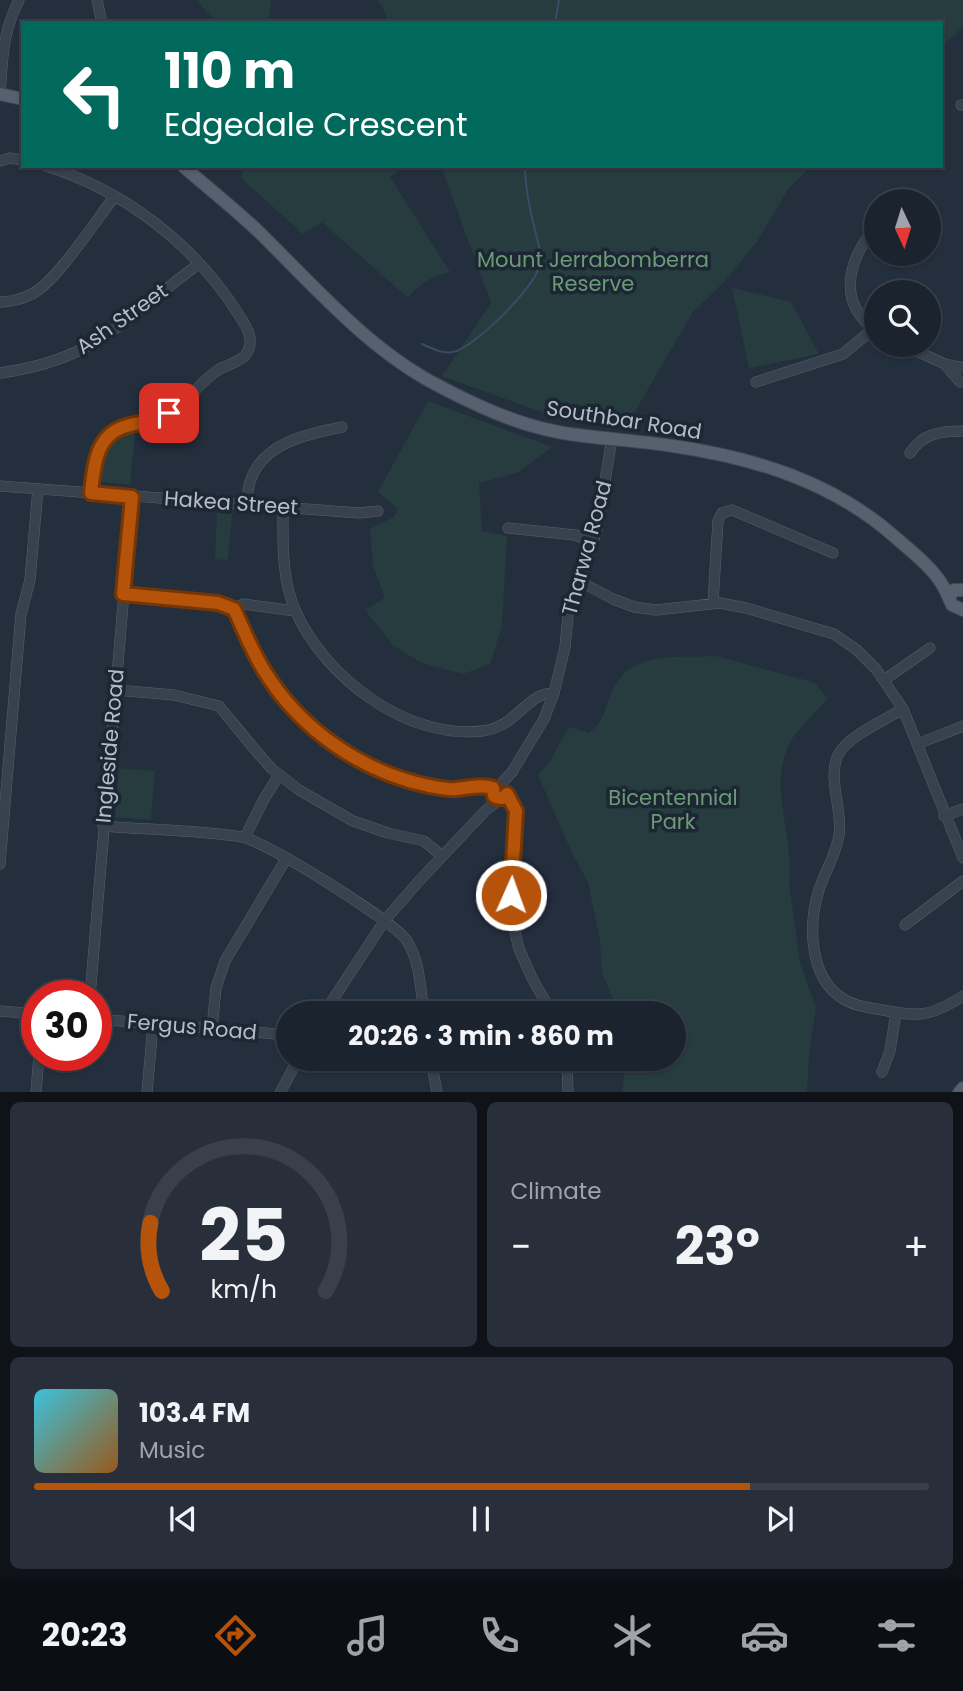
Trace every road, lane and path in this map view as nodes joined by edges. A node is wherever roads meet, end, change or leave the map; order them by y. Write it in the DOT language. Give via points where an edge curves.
graph roads {
  1 [pos="19,0"];
  2 [pos="97,0"];
  3 [pos="102,21"];
  4 [pos="0,87"];
  5 [pos="21,92"];
  6 [pos="0,94"];
  7 [pos="21,99"];
  8 [pos="21,160"];
  9 [pos="0,161"];
  10 [pos="51,168"];
  11 [pos="185,168"];
  12 [pos="115,196"];
  13 [pos="864,241"];
  14 [pos="199,264"];
  15 [pos="0,302"];
  16 [pos="864,316"];
  17 [pos="864,338"];
  18 [pos="930,357"];
  19 [pos="945,364"];
  20 [pos="963,369"];
  21 [pos="0,373"];
  22 [pos="756,382"];
  23 [pos="961,384"];
  24 [pos="342,427"];
  25 [pos="963,431"];
  26 [pos="612,438"];
  27 [pos="910,453"];
  28 [pos="0,486"];
  29 [pos="38,489"];
  30 [pos="91,493"];
  31 [pos="132,497"];
  32 [pos="246,504"];
  33 [pos="283,507"];
  34 [pos="378,511"];
  35 [pos="508,528"];
  36 [pos="593,542"];
  37 [pos="833,553"];
  38 [pos="579,581"];
  39 [pos="958,591"];
  40 [pos="123,594"];
  41 [pos="713,603"];
  42 [pos="962,608"];
  43 [pos="234,609"];
  44 [pos="295,611"];
  45 [pos="930,648"];
  46 [pos="884,680"];
  47 [pos="116,690"];
  48 [pos="554,693"];
  49 [pos="903,709"];
  50 [pos="963,726"];
  51 [pos="917,744"];
  52 [pos="279,775"];
  53 [pos="3,791"];
  54 [pos="500,792"];
  55 [pos="963,809"];
  56 [pos="944,816"];
  57 [pos="103,826"];
  58 [pos="245,837"];
  59 [pos="442,856"];
  60 [pos="963,858"];
  61 [pos="286,859"];
  62 [pos="0,864"];
  63 [pos="963,881"];
  64 [pos="385,920"];
  65 [pos="905,925"];
  66 [pos="91,980"];
  67 [pos="963,996"];
  68 [pos="332,1001"];
  69 [pos="423,1001"];
  70 [pos="545,1001"];
  71 [pos="0,1011"];
  72 [pos="896,1012"];
  73 [pos="21,1013"];
  74 [pos="112,1020"];
  75 [pos="153,1024"];
  76 [pos="212,1028"];
  77 [pos="276,1034"];
  78 [pos="38,1071"];
  79 [pos="293,1071"];
  80 [pos="433,1071"];
  81 [pos="567,1071"];
  82 [pos="882,1072"];
  83 [pos="36,1092"];
  84 [pos="147,1092"];
  85 [pos="281,1092"];
  86 [pos="437,1092"];
  87 [pos="568,1092"];
  1 -- 4 [label="street" via="3,46"];
  2 -- 3 [label="street"];
  4 -- 5 [label="main road"];
  4 -- 6 [label="street"];
  6 -- 7 [label="main road"];
  8 -- 9 [label="street"];
  10 -- 12 [label="street"];
  11 -- 26 [label="main road, Southbar Road" via="368,337 425,379 503,417 558,432"];
  12 -- 14 [label="street" via="166,232"];
  12 -- 15 [label="street" via="49,281 32,294"];
  13 -- 16 [label="street" via="851,276 853,295"];
  14 -- 21 [label="street, Ash Street" via="85,348 32,368"];
  14 -- 30 [label="street" via="246,327 249,349 169,413 105,438 97,454"];
  17 -- 22 [label="street" via="843,354"];
  18 -- 19 [label="street"];
  19 -- 20 [label="street"];
  19 -- 23 [label="street"];
  20 -- 23 [label="street"];
  24 -- 32 [label="street" via="278,446 250,481"];
  25 -- 27 [label="street" via="938,431 917,443"];
  26 -- 36 [label="street, Tharwa Road"];
  26 -- 39 [label="main road, Southbar Road" via="736,458 799,476 859,508 942,583"];
  28 -- 29 [label="street, Hakea Street"];
  29 -- 30 [label="street, Hakea Street"];
  29 -- 53 [label="street"];
  30 -- 31 [label="street, Hakea Street"];
  31 -- 32 [label="street, Hakea Street"];
  31 -- 40 [label="street, Ingleside Road"];
  32 -- 33 [label="street, Hakea Street"];
  33 -- 34 [label="street, Hakea Street"];
  33 -- 44 [label="street" via="284,563"];
  35 -- 36 [label="street"];
  36 -- 38 [label="street, Tharwa Road"];
  37 -- 41 [label="street" via="727,510 718,521"];
  38 -- 41 [label="street" via="634,607 656,610"];
  38 -- 48 [label="street, Tharwa Road"];
  39 -- 42 [label="main road, Southbar Road" via="952,605"];
  40 -- 43 [label="street" via="218,603"];
  40 -- 47 [label="street, Ingleside Road"];
  41 -- 46 [label="street" via="834,634 857,650"];
  43 -- 44 [label="street" via="243,604"];
  43 -- 54 [label="street" via="281,695 344,751 385,773 430,786 480,785"];
  44 -- 48 [label="street" via="328,661 348,681 409,720 463,732 483,731 510,721 534,697"];
  45 -- 46 [label="street"];
  46 -- 49 [label="street"];
  47 -- 52 [label="street" via="174,695 219,706"];
  47 -- 57 [label="street, Ingleside Road"];
  48 -- 54 [label="street, Tharwa Road" via="544,719"];
  49 -- 51 [label="street"];
  49 -- 72 [label="street" via="849,742 839,754 835,775 839,834 813,917 815,956 831,988 850,1002"];
  50 -- 51 [label="street"];
  51 -- 56 [label="street"];
  52 -- 58 [label="street"];
  52 -- 59 [label="street" via="336,813 424,841"];
  53 -- 62 [label="street"];
  54 -- 59 [label="street"];
  54 -- 70 [label="street" via="516,811 511,915 519,949"];
  55 -- 56 [label="street"];
  56 -- 60 [label="street"];
  57 -- 58 [label="street"];
  57 -- 66 [label="street, Ingleside Road"];
  58 -- 61 [label="street"];
  59 -- 64 [label="street"];
  61 -- 64 [label="street"];
  61 -- 76 [label="street" via="225,961 215,988"];
  63 -- 65 [label="street"];
  64 -- 68 [label="street"];
  64 -- 69 [label="street" via="403,936 416,962"];
  67 -- 72 [label="street" via="933,1013"];
  71 -- 73 [label="street"];
  72 -- 82 [label="street"];
  74 -- 75 [label="street, Fergus Road"];
  75 -- 76 [label="street, Fergus Road"];
  75 -- 84 [label="street"];
  76 -- 77 [label="street, Fergus Road"];
  78 -- 83 [label="street"];
  79 -- 85 [label="street"];
  80 -- 86 [label="street"];
  81 -- 87 [label="street"];
}
